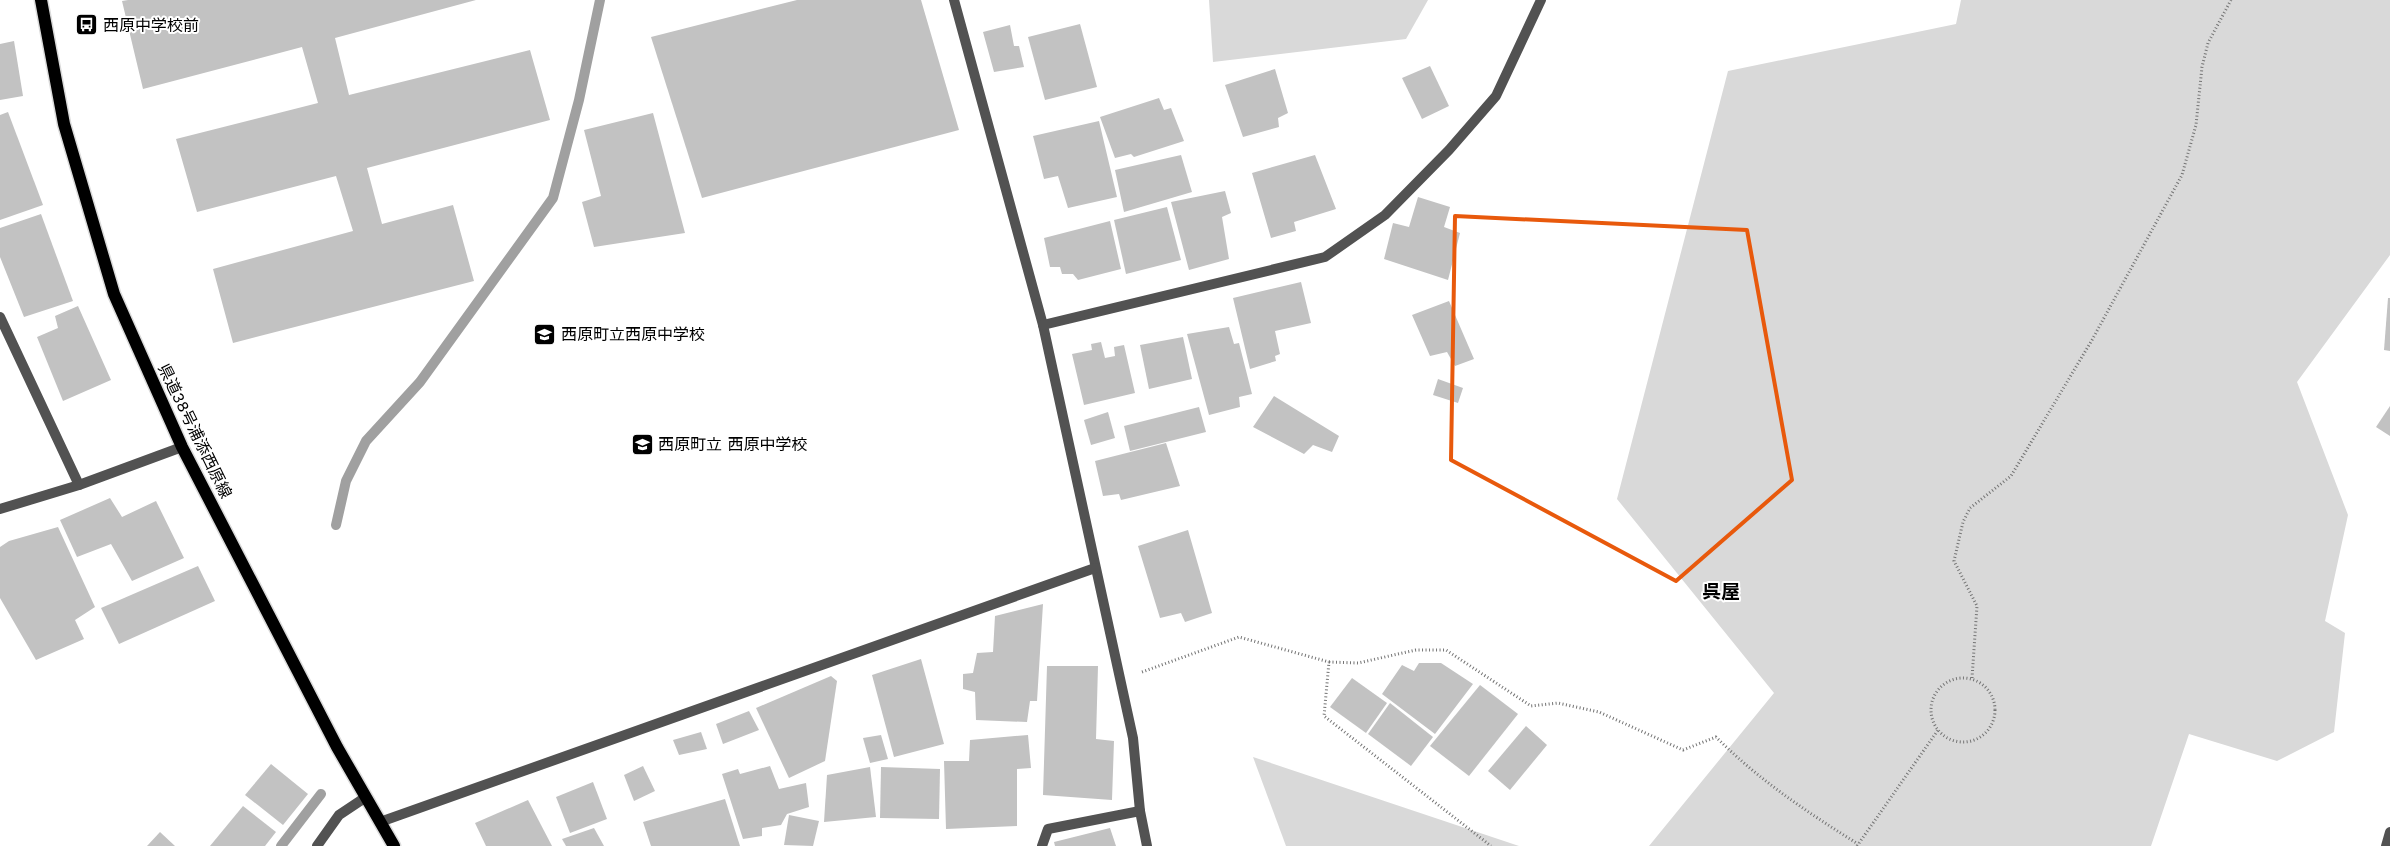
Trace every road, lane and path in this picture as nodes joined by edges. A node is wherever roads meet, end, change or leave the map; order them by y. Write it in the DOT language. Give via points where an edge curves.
graph roads {
  1 [pos="41,0"];
  2 [pos="954,0"];
  3 [pos="1541,0"];
  4 [pos="2232,0"];
  5 [pos="0,317"];
  6 [pos="1043,325"];
  7 [pos="182,447"];
  8 [pos="80,484"];
  9 [pos="0,509"];
  10 [pos="1095,568"];
  11 [pos="1329,662"];
  12 [pos="1972,678"];
  13 [pos="1120,680"];
  14 [pos="1938,730"];
  15 [pos="366,797"];
  16 [pos="1140,811"];
  17 [pos="380,822"];
  18 [pos="2390,832"];
  19 [pos="1858,845"];
  20 [pos="317,846"];
  21 [pos="394,846"];
  22 [pos="1042,846"];
  23 [pos="1148,846"];
  24 [pos="1491,846"];
  25 [pos="2386,846"];
  1 -- 7 [label="main road, 県道38号浦添西原線" via="64,124 114,294"];
  2 -- 6 [label="street"];
  3 -- 6 [label="street" via="1496,96 1385,215 1325,257"];
  4 -- 12 [label="path" via="2208,43 2196,124 2182,175 2092,340 2011,476 1970,508 1963,522 1954,561 1977,606"];
  5 -- 8 [label="street"];
  6 -- 10 [label="street"];
  7 -- 8 [label="street"];
  7 -- 15 [label="main road, 県道38号浦添西原線"];
  8 -- 9 [label="street"];
  10 -- 13 [label="street"];
  10 -- 17 [label="street"];
  11 -- 13 [label="path" via="1240,637"];
  11 -- 19 [label="path" via="1358,663 1416,650 1446,650 1532,706 1558,703 1599,712 1683,750 1716,737 1791,802"];
  11 -- 24 [label="path" via="1324,716"];
  12 -- 14 [label="path" via="1956,678 1941,685 1932,699 1931,715"];
  12 -- 14 [label="path" via="1986,686 1995,701 1995,718 1986,734 1970,742 1952,741"];
  13 -- 16 [label="street" via="1133,738"];
  14 -- 19 [label="path"];
  15 -- 17 [label="main road, 県道38号浦添西原線"];
  15 -- 20 [label="street" via="339,814"];
  16 -- 22 [label="street" via="1048,829"];
  16 -- 23 [label="street"];
  17 -- 21 [label="main road, 県道38号浦添西原線"];
  18 -- 25 [label="street"];
}
